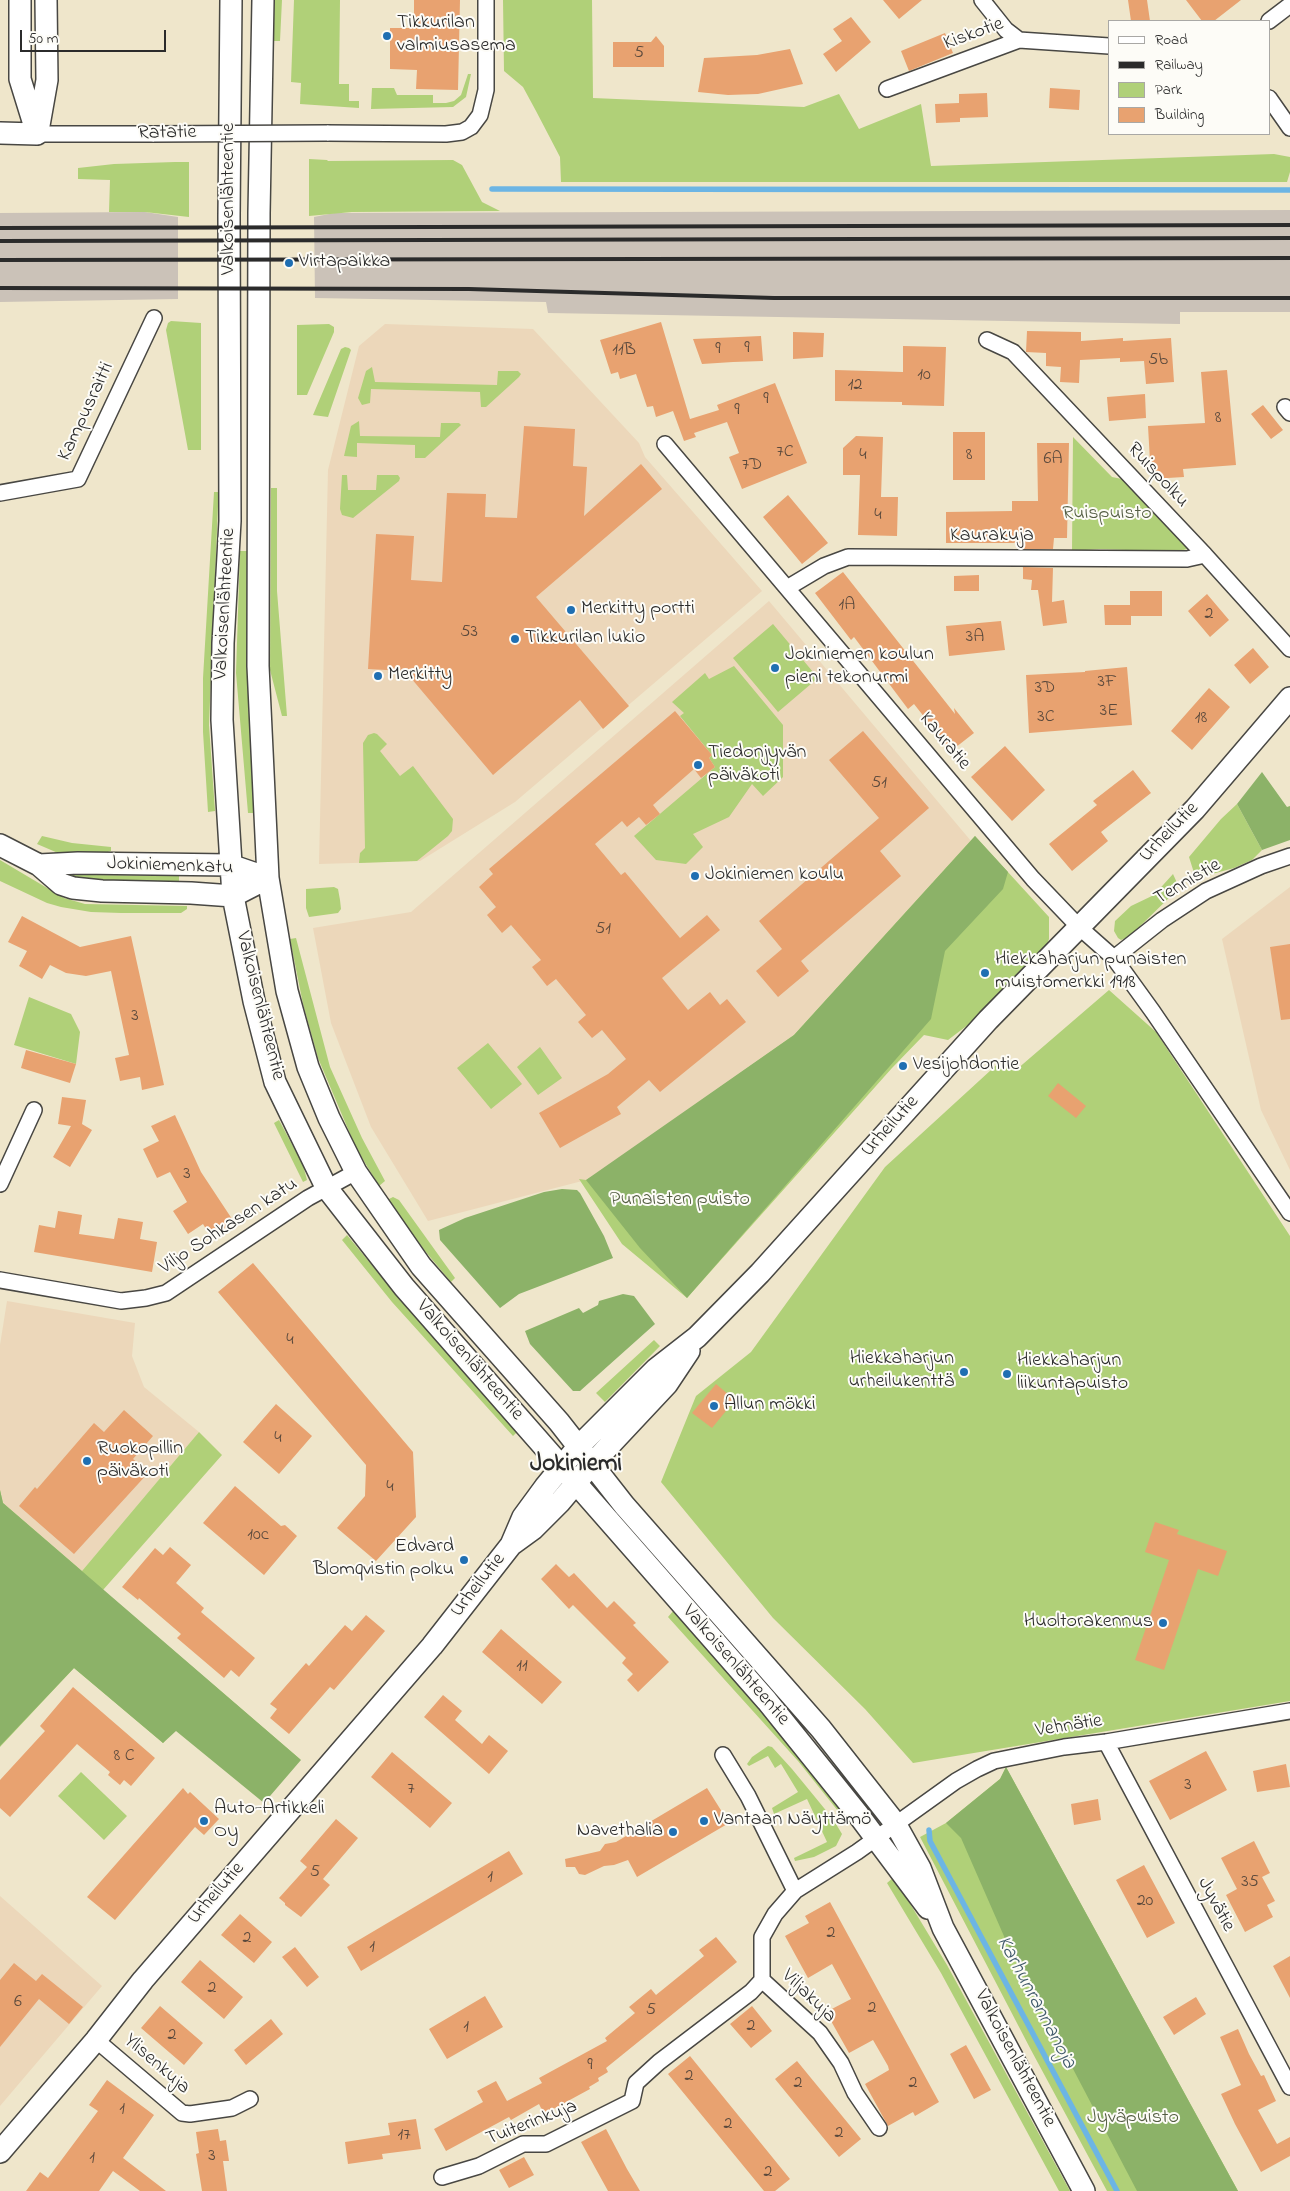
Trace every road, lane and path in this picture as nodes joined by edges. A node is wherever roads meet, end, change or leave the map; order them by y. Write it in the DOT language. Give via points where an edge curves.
graph roads {
  1 [pos="20,0"];
  2 [pos="46,0"];
  3 [pos="231,0"];
  4 [pos="263,0"];
  5 [pos="486,0"];
  6 [pos="982,0"];
  7 [pos="1290,5"];
  8 [pos="1269,20"];
  9 [pos="1019,40"];
  10 [pos="1108,46"];
  11 [pos="887,89"];
  12 [pos="1270,99"];
  13 [pos="1290,128"];
  14 [pos="0,133"];
  15 [pos="37,134"];
  16 [pos="154,318"];
  17 [pos="987,340"];
  18 [pos="664,444"];
  19 [pos="0,493"];
  20 [pos="1205,555"];
  21 [pos="787,588"];
  22 [pos="1290,649"];
  23 [pos="1290,698"];
  24 [pos="0,845"];
  25 [pos="1290,856"];
  26 [pos="39,865"];
  27 [pos="230,865"];
  28 [pos="268,878"];
  29 [pos="233,896"];
  30 [pos="1078,927"];
  31 [pos="1114,958"];
  32 [pos="34,1110"];
  33 [pos="356,1172"];
  34 [pos="0,1184"];
  35 [pos="326,1187"];
  36 [pos="1290,1213"];
  37 [pos="0,1280"];
  38 [pos="698,1337"];
  39 [pos="578,1447"];
  40 [pos="592,1464"];
  41 [pos="561,1467"];
  42 [pos="576,1483"];
  43 [pos="511,1545"];
  44 [pos="1290,1711"];
  45 [pos="1106,1742"];
  46 [pos="723,1755"];
  47 [pos="895,1823"];
  48 [pos="876,1837"];
  49 [pos="796,1890"];
  50 [pos="943,1928"];
  51 [pos="762,1980"];
  52 [pos="96,2040"];
  53 [pos="1290,2087"];
  54 [pos="250,2099"];
  55 [pos="879,2128"];
  56 [pos="0,2152"];
  57 [pos="442,2177"];
  58 [pos="1084,2191"];
  1 -- 15 [label="main road" via="20,79"];
  2 -- 15 [label="main road" via="47,80"];
  3 -- 27 [label="main road, Valkoisenlähteentie" via="230,521 222,720"];
  4 -- 28 [label="main road, Valkoisenlähteentie" via="258,666"];
  5 -- 15 [label="street, Ratatie, bridge" via="486,90 480,115 471,127 462,132"];
  6 -- 9 [label="street" via="1006,30"];
  7 -- 8 [label="street"];
  9 -- 10 [label="street, Kiskotie"];
  9 -- 11 [label="street, Kiskotie"];
  12 -- 13 [label="street"];
  14 -- 15 [label="main road, Ratatie"];
  16 -- 19 [label="street, Kampusraitti" via="78,479"];
  17 -- 20 [label="street, Ruispolku" via="1012,352"];
  18 -- 21 [label="street, Kauratie"];
  20 -- 21 [label="street, Kaurakuja" via="1187,558 848,557 824,566"];
  20 -- 22 [label="street, Ruispolku"];
  21 -- 30 [label="street, Kauratie"];
  23 -- 30 [label="main road, Urheilutie" via="1195,809"];
  24 -- 26 [label="main road, Jokiniemenkatu"];
  25 -- 31 [label="street, Tennistie" via="1206,892 1162,920"];
  26 -- 27 [label="main road, Jokiniemenkatu"];
  26 -- 29 [label="main road, Jokiniemenkatu" via="61,884 73,888 102,892"];
  27 -- 28 [label="main road, Jokiniemenkatu"];
  27 -- 29 [label="main road, Valkoisenlähteentie"];
  28 -- 29 [label="main road, Jokiniemenkatu"];
  28 -- 33 [label="main road, Valkoisenlähteentie" via="286,991 308,1067"];
  29 -- 35 [label="main road, Valkoisenlähteentie" via="254,1001 274,1077"];
  30 -- 31 [label="street"];
  30 -- 38 [label="main road, Urheilutie" via="988,1020 760,1273"];
  31 -- 36 [label="street"];
  32 -- 34 [label="street"];
  33 -- 35 [label="street, Viljo Sohkasen katu"];
  33 -- 39 [label="main road, Valkoisenlähteentie" via="420,1266 560,1422"];
  35 -- 37 [label="street, Viljo Sohkasen katu" via="166,1293 121,1301"];
  35 -- 41 [label="main road, Valkoisenlähteentie" via="404,1287"];
  38 -- 39 [label="main road, Urheilutie" via="656,1370"];
  38 -- 40 [label="main road, Urheilutie" via="667,1384"];
  39 -- 40 [label="main road, Valkoisenlähteentie"];
  39 -- 41 [label="main road, Urheilutie"];
  40 -- 42 [label="main road, Urheilutie"];
  40 -- 47 [label="main road, Valkoisenlähteentie" via="630,1512 821,1729"];
  41 -- 42 [label="main road, Valkoisenlähteentie"];
  41 -- 43 [label="main road, Urheilutie" via="523,1517"];
  42 -- 43 [label="main road, Urheilutie" via="534,1530"];
  42 -- 48 [label="main road, Valkoisenlähteentie" via="767,1701"];
  43 -- 52 [label="main road, Urheilutie" via="432,1646 160,1960"];
  44 -- 45 [label="street, Vehnätie"];
  45 -- 47 [label="street, Vehnätie" via="1064,1746 994,1761 956,1781 920,1809"];
  45 -- 53 [label="street, Jyvätie"];
  46 -- 49 [label="street"];
  47 -- 48 [label="street, Vehnätie"];
  47 -- 50 [label="main road, Valkoisenlähteentie" via="920,1868"];
  48 -- 49 [label="street, Viljakuja"];
  48 -- 50 [label="main road, Valkoisenlähteentie"];
  49 -- 51 [label="street, Viljakuja" via="775,1914 762,1937"];
  50 -- 58 [label="main road, Valkoisenlähteentie"];
  51 -- 55 [label="street, Viljakuja" via="820,2033"];
  51 -- 57 [label="street, Tuiterinkuja" via="636,2083 632,2101 546,2144 524,2144 479,2166"];
  52 -- 54 [label="street, Ylisenkuja" via="182,2113 232,2108"];
  52 -- 56 [label="main road, Urheilutie"];
}
